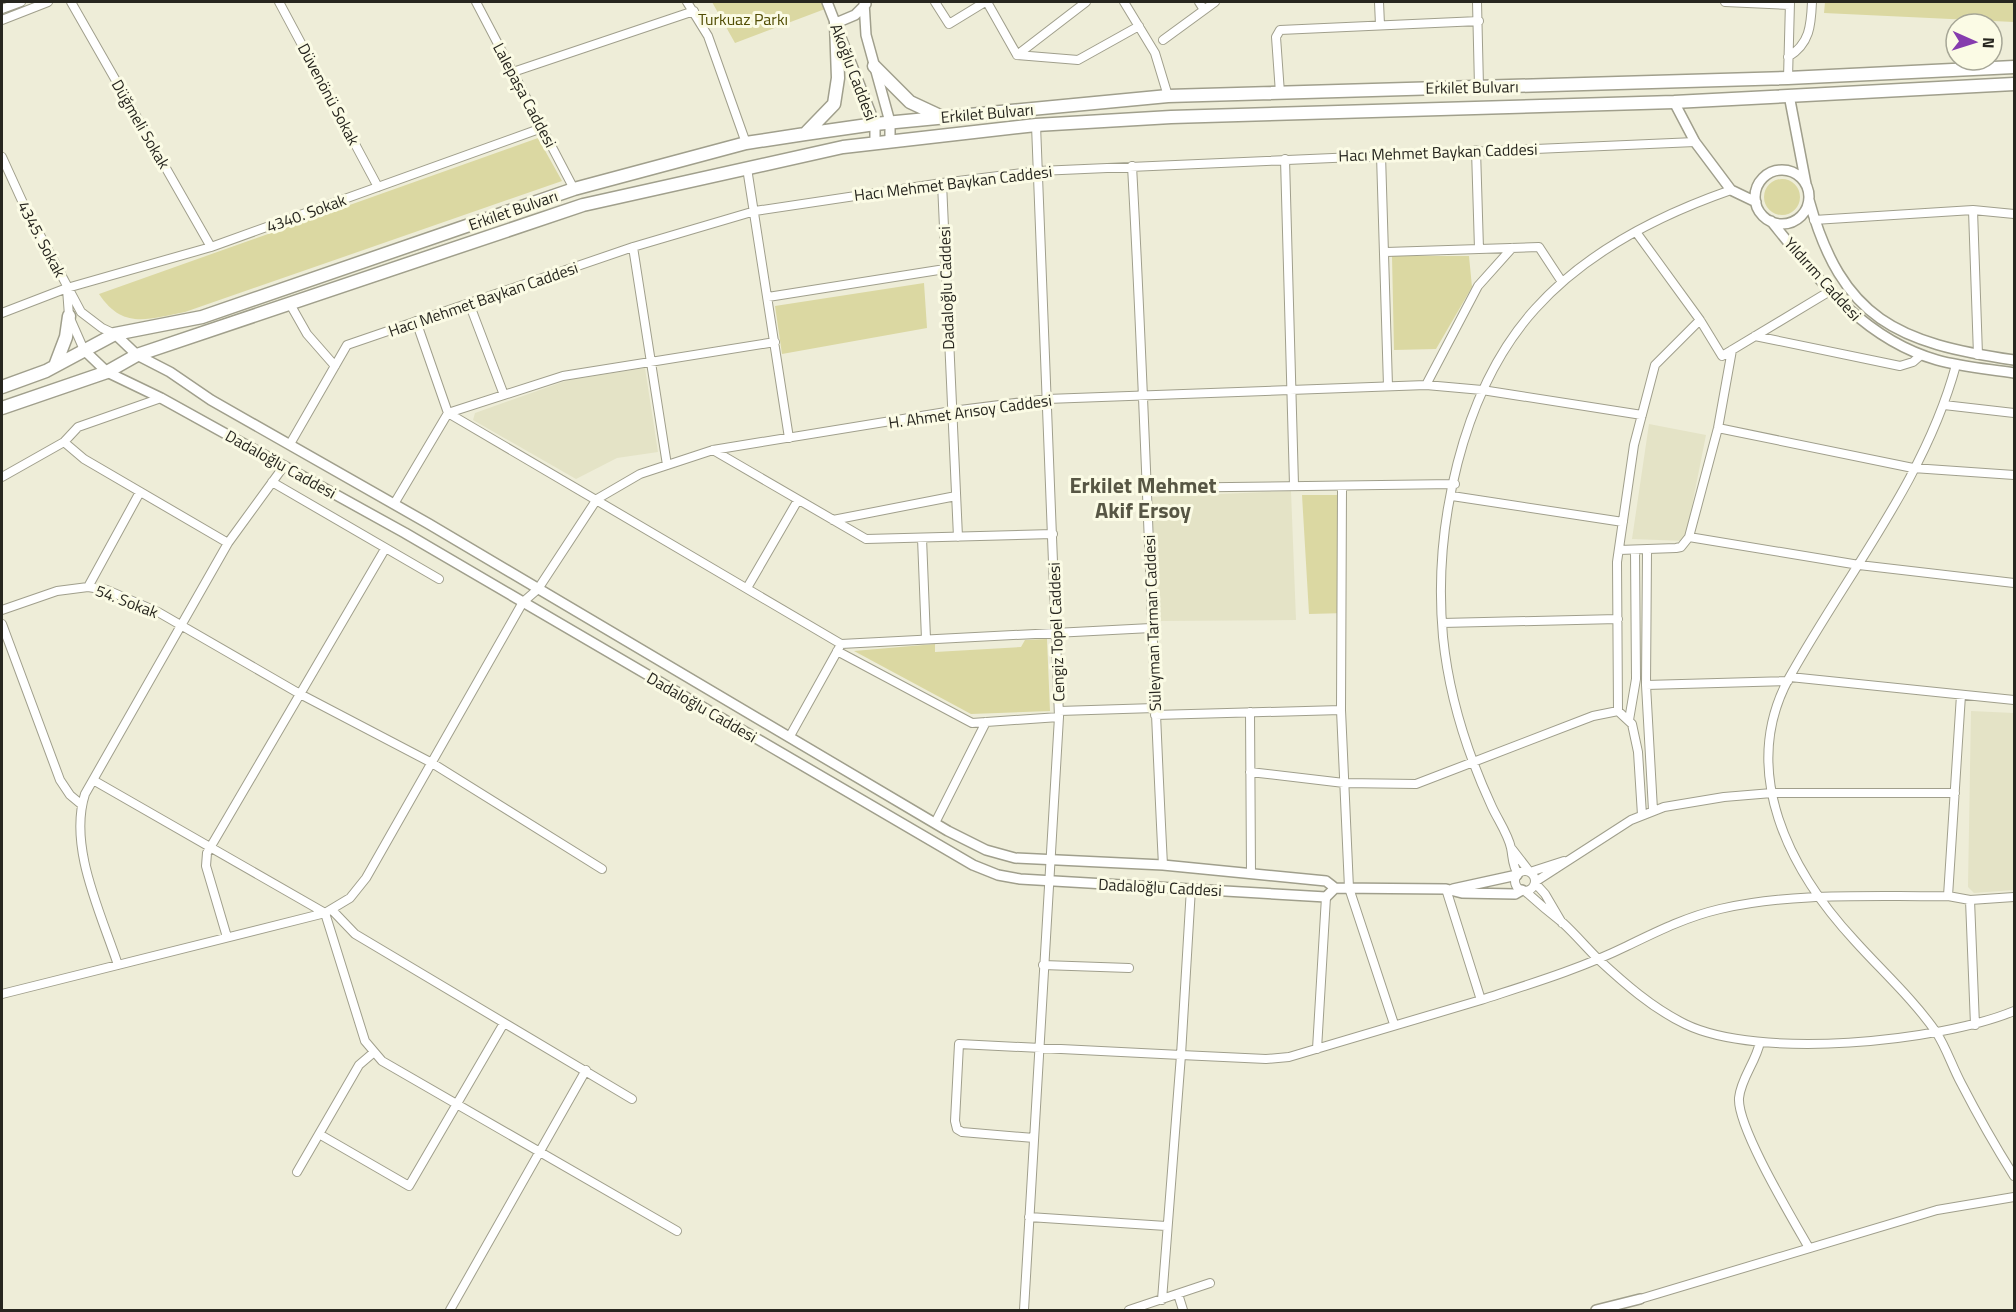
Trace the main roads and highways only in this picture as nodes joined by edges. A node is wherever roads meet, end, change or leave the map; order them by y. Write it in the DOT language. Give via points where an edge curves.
graph roads {
  1 [pos="836,23"];
  2 [pos="874,66"];
  3 [pos="2014,67"];
  4 [pos="1788,78"];
  5 [pos="1672,81"];
  6 [pos="2014,84"];
  7 [pos="1789,95"];
  8 [pos="1674,102"];
  9 [pos="941,117"];
  10 [pos="805,134"];
  11 [pos="69,316"];
  12 [pos="54,366"];
  13 [pos="2,387"];
  14 [pos="2,408"];
  1 -- 10 [label="main road" via="838,78 834,104"];
  2 -- 9 [label="main road" via="910,102"];
  3 -- 4 [label="main road, Erkilet Bulvarı"];
  4 -- 5 [label="main road, Erkilet Bulvarı"];
  4 -- 7 [label="main road"];
  5 -- 8 [label="main road"];
  5 -- 9 [label="main road, Erkilet Bulvarı" via="1168,96"];
  6 -- 7 [label="main road, Erkilet Bulvarı"];
  7 -- 8 [label="main road, Erkilet Bulvarı"];
  8 -- 14 [label="main road, Erkilet Bulvarı" via="1171,117 1036,125 843,147 583,206 136,355 107,372"];
  9 -- 10 [label="main road, Erkilet Bulvarı"];
  10 -- 12 [label="main road, Erkilet Bulvarı" via="746,143 574,189 202,317 115,334"];
  11 -- 12 [label="main road" via="66,337"];
  12 -- 13 [label="main road, Erkilet Bulvarı"];
}
